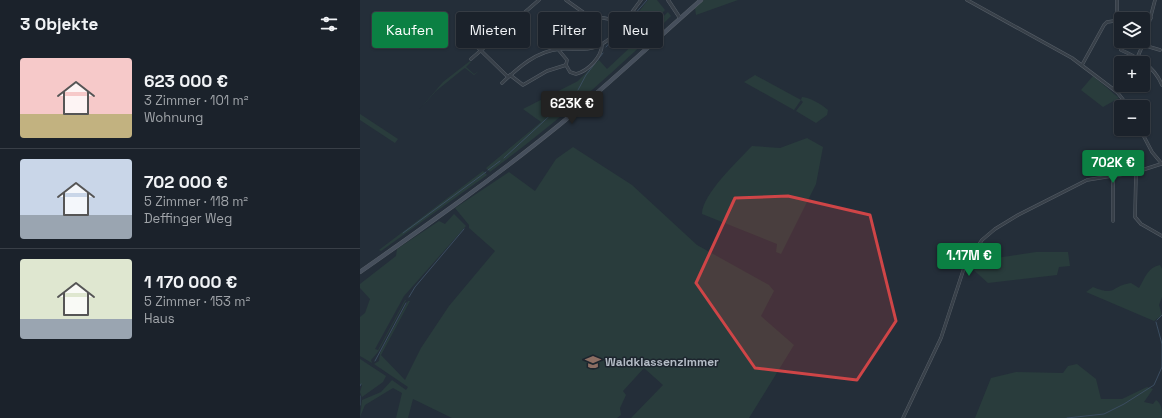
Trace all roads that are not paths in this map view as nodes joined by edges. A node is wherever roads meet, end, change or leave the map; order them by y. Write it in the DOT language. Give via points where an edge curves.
graph roads {
  1 [pos="539,0"];
  2 [pos="566,0"];
  3 [pos="641,0"];
  4 [pos="668,0"];
  5 [pos="701,0"];
  6 [pos="967,0"];
  7 [pos="1117,0"];
  8 [pos="1155,0"];
  9 [pos="631,12"];
  10 [pos="1117,12"];
  11 [pos="680,18"];
  12 [pos="1151,18"];
  13 [pos="609,19"];
  14 [pos="1114,21"];
  15 [pos="1150,21"];
  16 [pos="609,37"];
  17 [pos="602,44"];
  18 [pos="1150,47"];
  19 [pos="560,49"];
  20 [pos="481,50"];
  21 [pos="1121,50"];
  22 [pos="1160,50"];
  23 [pos="1134,56"];
  24 [pos="471,59"];
  25 [pos="566,65"];
  26 [pos="1082,65"];
  27 [pos="1150,66"];
  28 [pos="509,76"];
  29 [pos="502,83"];
  30 [pos="1162,85"];
  31 [pos="1114,90"];
  32 [pos="1117,92"];
  33 [pos="1123,100"];
  34 [pos="1144,136"];
  35 [pos="1161,164"];
  36 [pos="1136,172"];
  37 [pos="1113,176"];
  38 [pos="1113,221"];
  39 [pos="1162,236"];
  40 [pos="360,272"];
  41 [pos="903,418"];
  1 -- 20 [label="street"];
  2 -- 13 [label="street" via="587,15"];
  3 -- 9 [label="street"];
  4 -- 11 [label="street"];
  5 -- 11 [label="main road"];
  6 -- 26 [label="street"];
  7 -- 10 [label="street"];
  8 -- 12 [label="street"];
  11 -- 40 [label="main road" via="628,67 558,126 447,211"];
  12 -- 15 [label="street"];
  14 -- 26 [label="street" via="1104,25"];
  16 -- 17 [label="street"];
  17 -- 19 [label="street" via="588,49"];
  17 -- 25 [label="street" via="600,55 583,72 572,73"];
  18 -- 22 [label="street"];
  19 -- 25 [label="street" via="567,60"];
  19 -- 28 [label="street" via="539,55 524,63"];
  20 -- 24 [label="street"];
  20 -- 28 [label="street"];
  21 -- 23 [label="street"];
  25 -- 28 [label="street" via="544,72 523,85"];
  26 -- 31 [label="street"];
  27 -- 30 [label="street"];
  28 -- 29 [label="street"];
  32 -- 33 [label="street"];
  34 -- 35 [label="street"];
  35 -- 36 [label="street"];
  36 -- 37 [label="street"];
  36 -- 39 [label="street" via="1135,217 1141,224"];
  37 -- 38 [label="street"];
  37 -- 41 [label="street" via="1087,180 995,229 974,250 965,265 941,338"];
}
